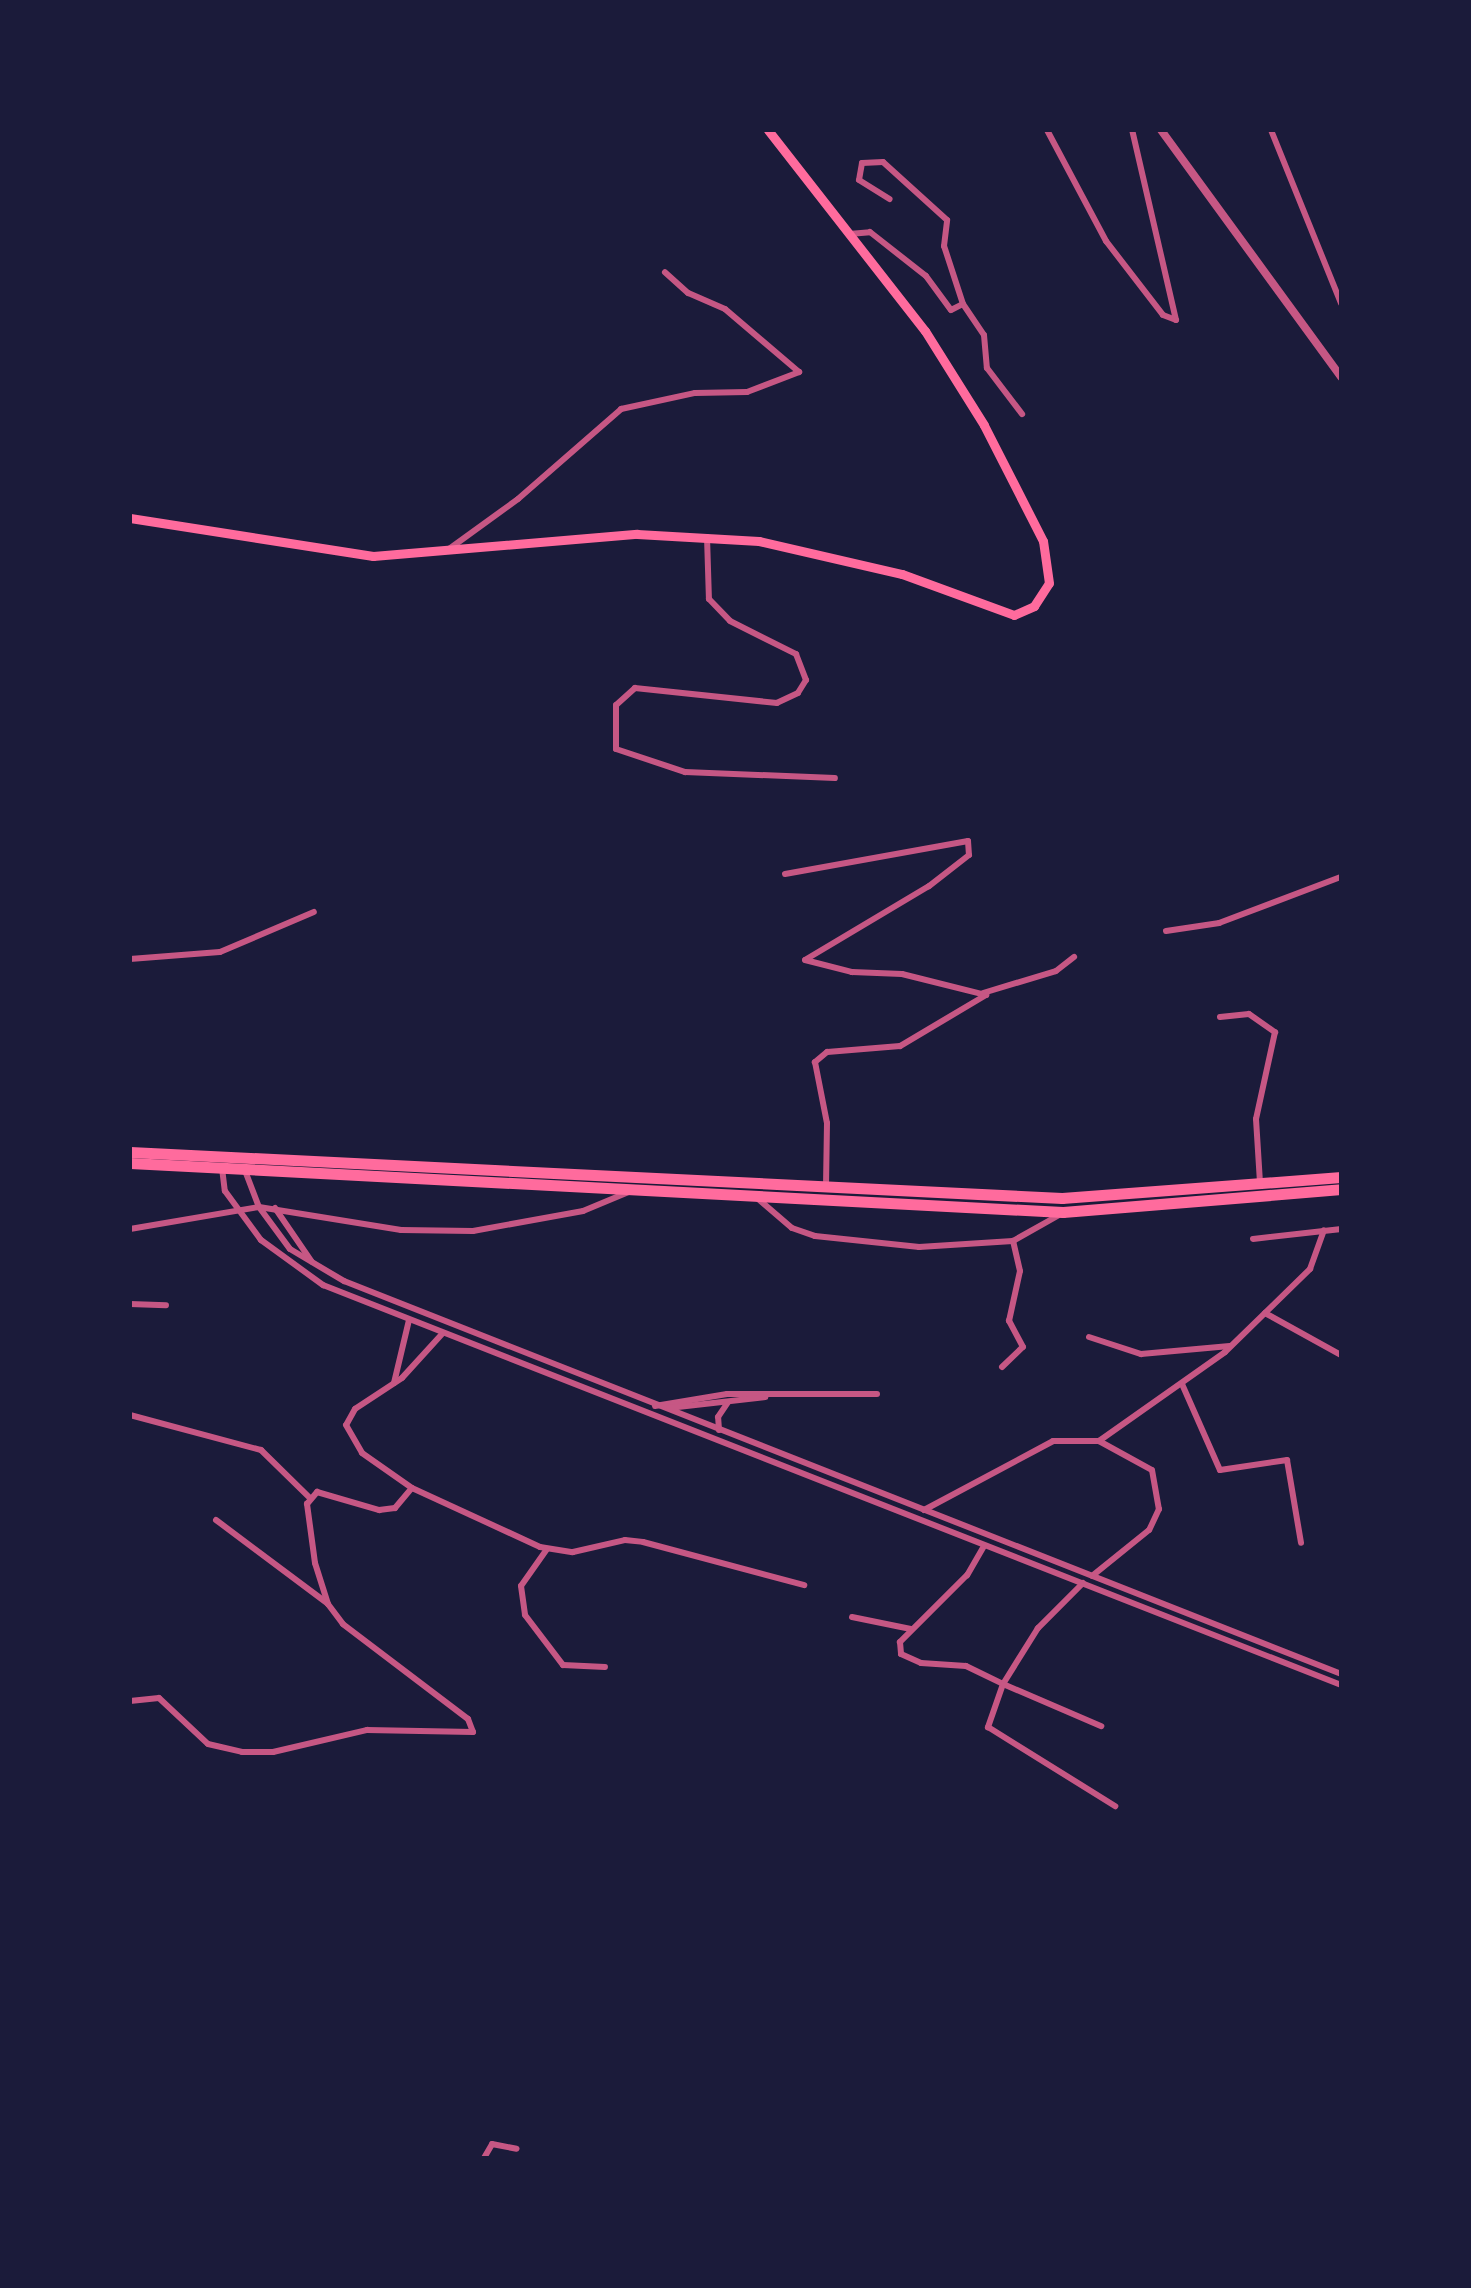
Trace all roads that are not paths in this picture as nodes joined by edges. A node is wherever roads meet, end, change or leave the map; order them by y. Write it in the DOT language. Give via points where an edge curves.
graph roads {
  1 [pos="768,130"];
  2 [pos="1046,130"];
  3 [pos="1132,130"];
  4 [pos="1161,130"];
  5 [pos="1271,130"];
  6 [pos="889,199"];
  7 [pos="848,234"];
  8 [pos="665,272"];
  9 [pos="1341,303"];
  10 [pos="963,304"];
  11 [pos="1341,377"];
  12 [pos="1022,414"];
  13 [pos="130,518"];
  14 [pos="707,537"];
  15 [pos="445,553"];
  16 [pos="835,778"];
  17 [pos="785,874"];
  18 [pos="1341,876"];
  19 [pos="314,912"];
  20 [pos="1166,931"];
  21 [pos="1074,958"];
  22 [pos="130,959"];
  23 [pos="982,994"];
  24 [pos="1220,1017"];
  25 [pos="130,1152"];
  26 [pos="130,1163"];
  27 [pos="222,1167"];
  28 [pos="244,1167"];
  29 [pos="1341,1177"];
  30 [pos="1260,1184"];
  31 [pos="826,1185"];
  32 [pos="636,1188"];
  33 [pos="1341,1189"];
  34 [pos="750,1192"];
  35 [pos="1230,1192"];
  36 [pos="895,1195"];
  37 [pos="259,1206"];
  38 [pos="275,1208"];
  39 [pos="237,1210"];
  40 [pos="1063,1212"];
  41 [pos="130,1229"];
  42 [pos="1324,1230"];
  43 [pos="1341,1230"];
  44 [pos="1252,1239"];
  45 [pos="1013,1241"];
  46 [pos="315,1267"];
  47 [pos="130,1304"];
  48 [pos="166,1305"];
  49 [pos="1266,1312"];
  50 [pos="409,1320"];
  51 [pos="442,1334"];
  52 [pos="1089,1337"];
  53 [pos="1232,1346"];
  54 [pos="1341,1355"];
  55 [pos="1002,1367"];
  56 [pos="394,1384"];
  57 [pos="1182,1384"];
  58 [pos="877,1394"];
  59 [pos="772,1395"];
  60 [pos="728,1402"];
  61 [pos="658,1410"];
  62 [pos="130,1414"];
  63 [pos="719,1430"];
  64 [pos="1099,1441"];
  65 [pos="412,1488"];
  66 [pos="310,1498"];
  67 [pos="924,1511"];
  68 [pos="216,1520"];
  69 [pos="964,1527"];
  70 [pos="960,1538"];
  71 [pos="1302,1543"];
  72 [pos="984,1546"];
  73 [pos="546,1549"];
  74 [pos="1091,1577"];
  75 [pos="1082,1583"];
  76 [pos="804,1585"];
  77 [pos="328,1604"];
  78 [pos="852,1617"];
  79 [pos="912,1629"];
  80 [pos="604,1667"];
  81 [pos="1341,1674"];
  82 [pos="1003,1684"];
  83 [pos="1341,1686"];
  84 [pos="130,1702"];
  85 [pos="1101,1726"];
  86 [pos="1115,1806"];
  87 [pos="517,2149"];
  88 [pos="484,2158"];
  1 -- 7 [label="main road"];
  2 -- 3 [label="street" via="1106,241 1164,315 1176,320"];
  4 -- 11 [label="street"];
  5 -- 9 [label="street"];
  6 -- 10 [label="street" via="859,180 862,163 882,162 947,220 944,246"];
  7 -- 10 [label="street" via="870,232 926,276 951,310"];
  7 -- 14 [label="main road" via="956,376 1043,541 1049,583 1034,606 1014,615 892,571 759,540"];
  8 -- 15 [label="street" via="688,294 725,309 799,372 747,392 696,393 620,409"];
  10 -- 12 [label="street" via="984,335 987,368"];
  13 -- 15 [label="main road" via="333,553"];
  14 -- 15 [label="main road" via="637,534"];
  14 -- 16 [label="street" via="709,599 730,621 796,654 806,680 798,693 777,703 635,688 616,704 616,749 685,772"];
  17 -- 23 [label="street" via="968,841 969,855 929,886 805,960"];
  18 -- 20 [label="street" via="1219,923"];
  19 -- 22 [label="street" via="220,952"];
  21 -- 23 [label="street" via="1056,971"];
  23 -- 31 [label="street" via="900,1046 828,1052 815,1062 827,1124"];
  24 -- 30 [label="street" via="1249,1014 1275,1032 1256,1118"];
  25 -- 31 [label="highway"];
  26 -- 27 [label="highway"];
  27 -- 28 [label="highway"];
  27 -- 39 [label="street" via="225,1191"];
  28 -- 32 [label="highway"];
  28 -- 37 [label="street"];
  29 -- 30 [label="highway"];
  30 -- 35 [label="highway"];
  31 -- 36 [label="highway"];
  32 -- 34 [label="highway"];
  32 -- 38 [label="street" via="583,1212 473,1231 401,1230"];
  33 -- 35 [label="highway"];
  34 -- 36 [label="highway"];
  34 -- 45 [label="street" via="792,1228 815,1236 919,1247"];
  35 -- 36 [label="highway"];
  35 -- 40 [label="highway"];
  36 -- 40 [label="highway"];
  37 -- 38 [label="street"];
  37 -- 39 [label="street"];
  37 -- 46 [label="street" via="290,1249"];
  38 -- 46 [label="street"];
  39 -- 41 [label="street"];
  39 -- 50 [label="street" via="306,1277"];
  40 -- 45 [label="street"];
  42 -- 43 [label="street"];
  42 -- 44 [label="street"];
  42 -- 49 [label="street" via="1310,1269"];
  45 -- 55 [label="street" via="1020,1271 1009,1321 1023,1347"];
  46 -- 61 [label="street"];
  47 -- 48 [label="street"];
  49 -- 53 [label="street"];
  49 -- 54 [label="street"];
  50 -- 51 [label="street"];
  50 -- 56 [label="street"];
  51 -- 56 [label="street"];
  51 -- 61 [label="street" via="646,1412"];
  52 -- 53 [label="street" via="1140,1354"];
  53 -- 57 [label="street"];
  56 -- 65 [label="street" via="354,1409 346,1425 362,1452"];
  57 -- 64 [label="street"];
  57 -- 71 [label="street" via="1220,1470 1287,1460"];
  58 -- 59 [label="street"];
  59 -- 60 [label="street"];
  59 -- 61 [label="street" via="708,1395"];
  60 -- 61 [label="street"];
  60 -- 63 [label="street"];
  61 -- 63 [label="street"];
  61 -- 70 [label="street"];
  62 -- 66 [label="street" via="261,1450"];
  63 -- 67 [label="street"];
  64 -- 67 [label="street" via="1053,1441"];
  64 -- 74 [label="street" via="1152,1470 1159,1509 1149,1530"];
  65 -- 66 [label="street" via="395,1508 324,1492"];
  65 -- 73 [label="street"];
  66 -- 77 [label="street" via="309,1535"];
  67 -- 69 [label="street"];
  68 -- 77 [label="street"];
  69 -- 70 [label="street"];
  69 -- 74 [label="street"];
  70 -- 72 [label="street"];
  72 -- 75 [label="street"];
  72 -- 79 [label="street" via="967,1575"];
  73 -- 76 [label="street" via="573,1552 625,1540"];
  73 -- 80 [label="street" via="522,1586 525,1615 563,1665"];
  74 -- 81 [label="street"];
  75 -- 82 [label="street" via="1038,1628"];
  75 -- 83 [label="street"];
  77 -- 84 [label="street" via="343,1624 468,1718 473,1732 367,1730 258,1754 208,1744 159,1698"];
  78 -- 79 [label="street"];
  79 -- 82 [label="street" via="900,1642 904,1658 966,1666"];
  82 -- 85 [label="street"];
  82 -- 86 [label="street" via="988,1727"];
  87 -- 88 [label="street" via="492,2144"];
}
